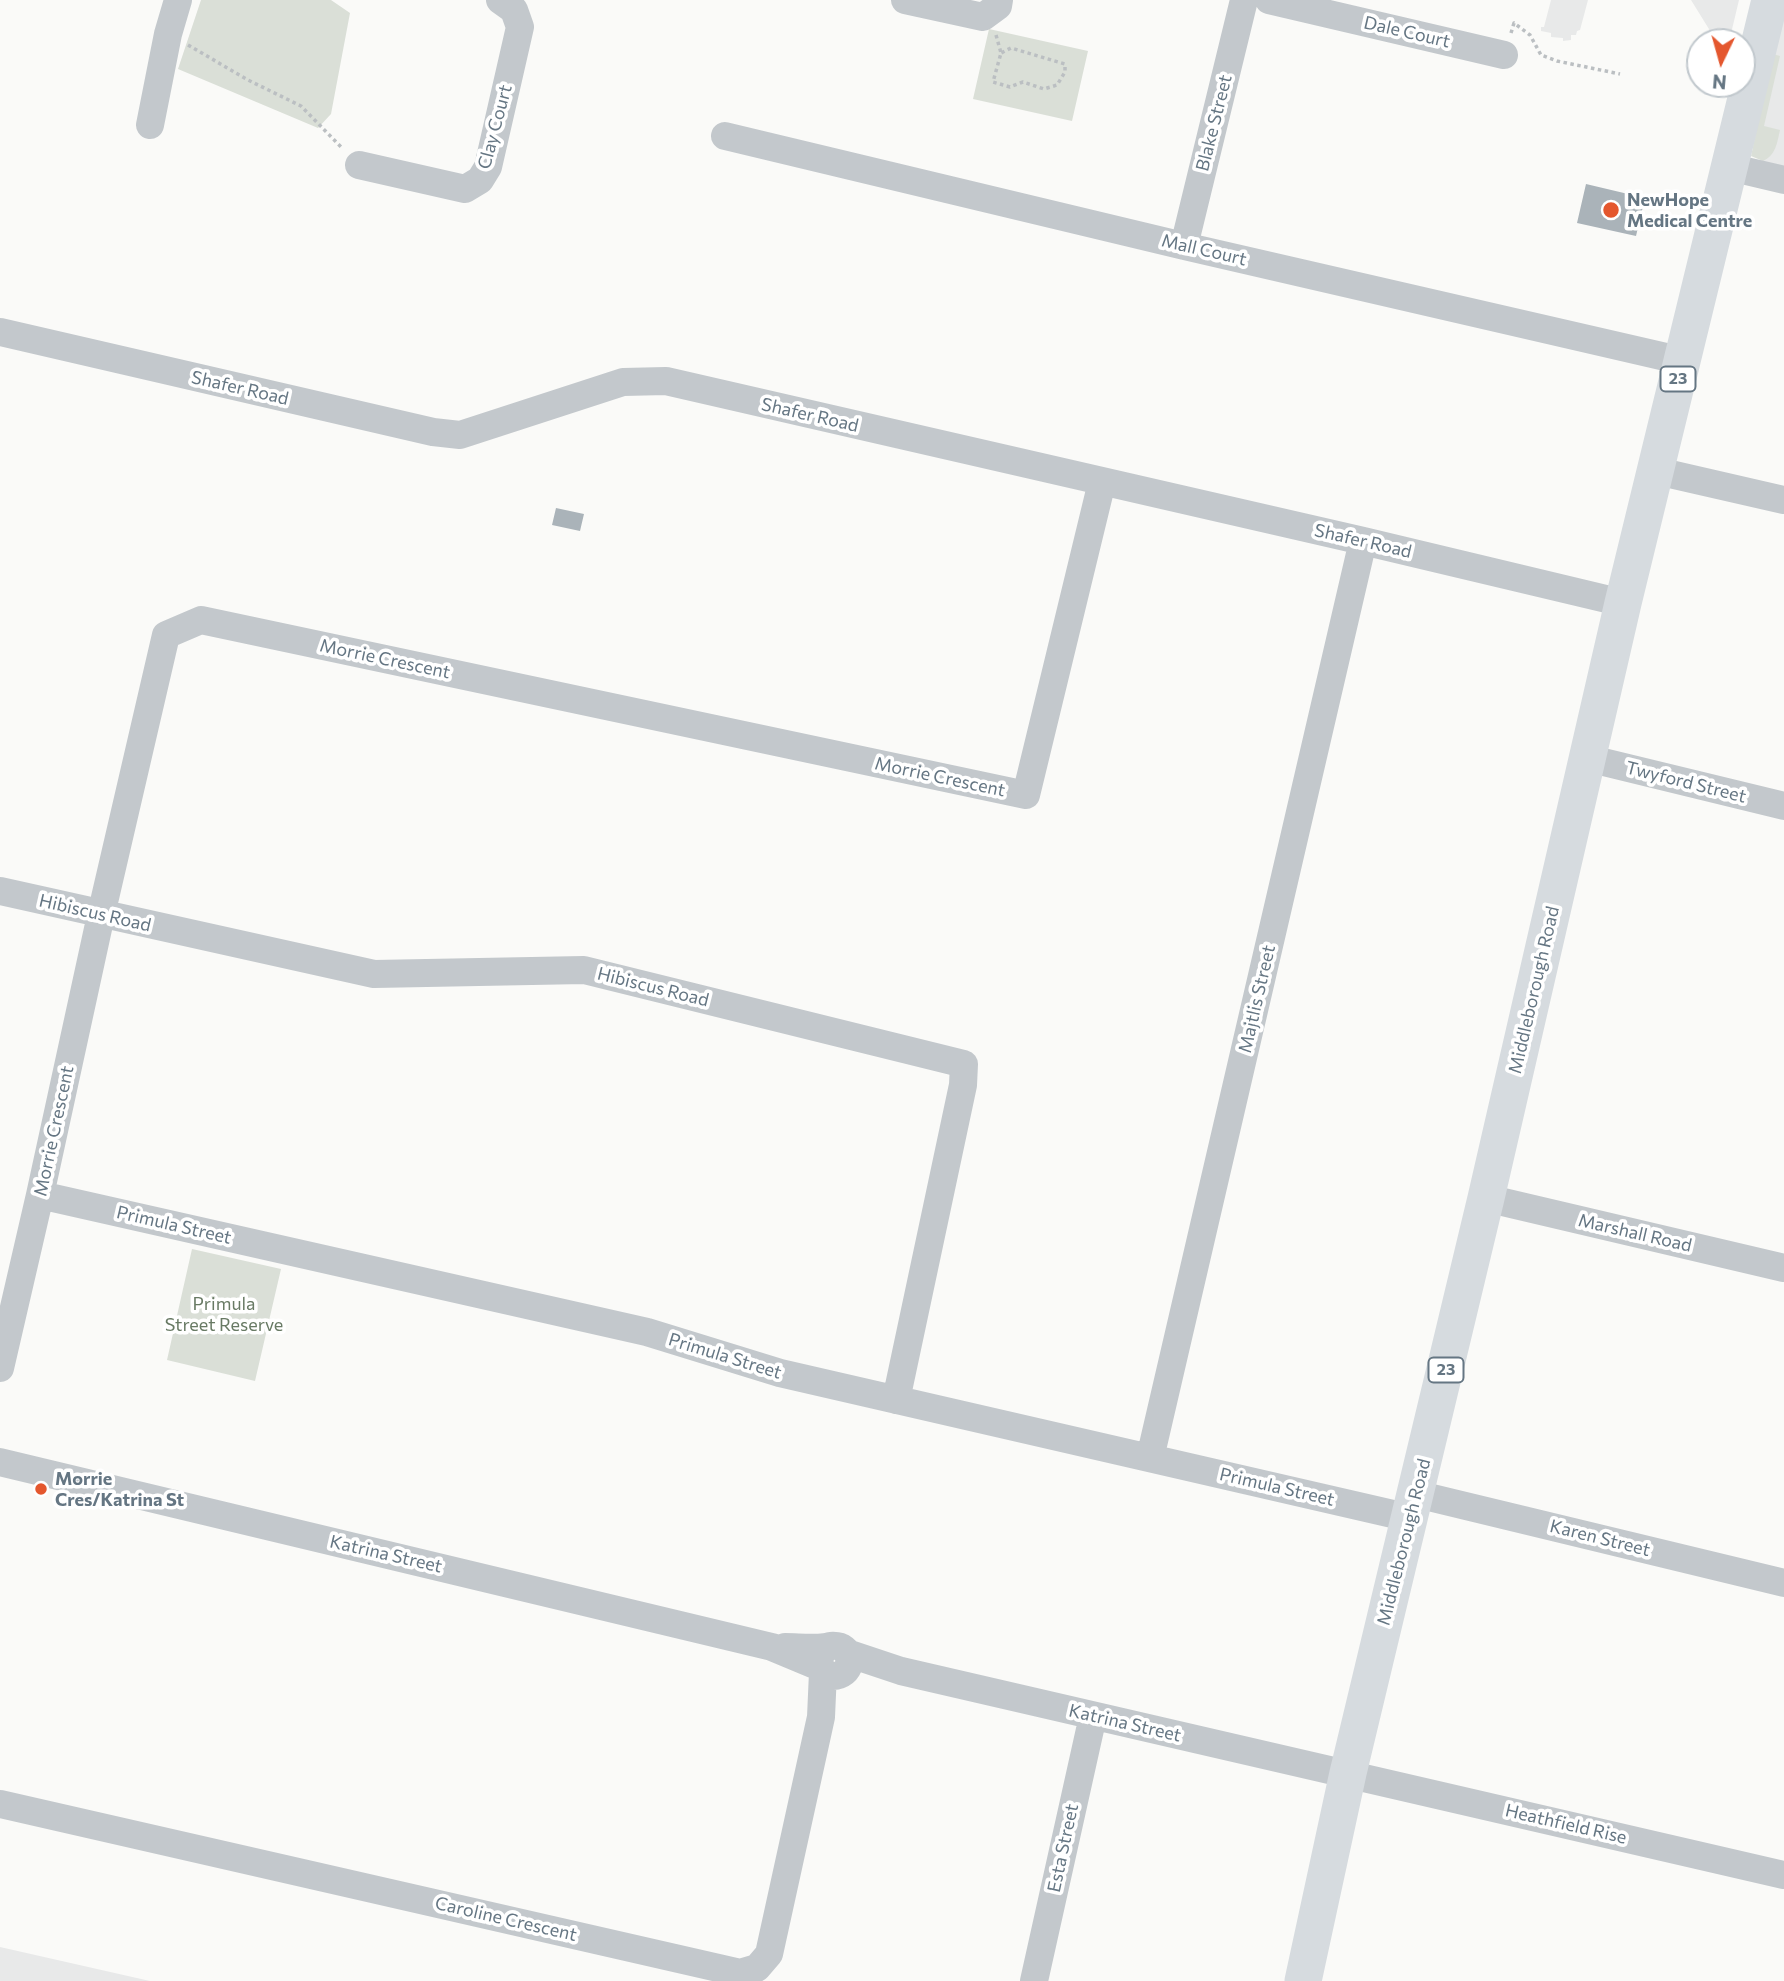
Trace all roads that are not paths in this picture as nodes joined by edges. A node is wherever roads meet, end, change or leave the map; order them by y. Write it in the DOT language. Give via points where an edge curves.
graph roads {
  1 [pos="178,0"];
  2 [pos="500,0"];
  3 [pos="905,0"];
  4 [pos="1244,0"];
  5 [pos="1269,0"];
  6 [pos="1770,0"];
  7 [pos="994,6"];
  8 [pos="1504,55"];
  9 [pos="150,125"];
  10 [pos="725,136"];
  11 [pos="359,165"];
  12 [pos="1729,167"];
  13 [pos="1784,180"];
  14 [pos="1184,246"];
  15 [pos="0,332"];
  16 [pos="1683,361"];
  17 [pos="1657,471"];
  18 [pos="1102,482"];
  19 [pos="1784,500"];
  20 [pos="1363,541"];
  21 [pos="1623,603"];
  22 [pos="1587,758"];
  23 [pos="1784,806"];
  24 [pos="0,891"];
  25 [pos="101,915"];
  26 [pos="40,1195"];
  27 [pos="1486,1198"];
  28 [pos="1784,1268"];
  29 [pos="0,1368"];
  30 [pos="896,1400"];
  31 [pos="1150,1458"];
  32 [pos="0,1462"];
  33 [pos="1413,1506"];
  34 [pos="1784,1583"];
  35 [pos="834,1665"];
  36 [pos="1093,1716"];
  37 [pos="1348,1773"];
  38 [pos="0,1804"];
  39 [pos="1784,1875"];
  40 [pos="1034,1981"];
  41 [pos="1303,1981"];
  1 -- 9 [label="street"];
  2 -- 11 [label="street, Clay Court" via="514,10 520,27 488,167 480,180 465,189"];
  3 -- 7 [label="street" via="983,17"];
  4 -- 14 [label="street, Blake Street"];
  5 -- 8 [label="street, Dale Court"];
  6 -- 12 [label="main road, Middleborough Road / 23"];
  10 -- 14 [label="street, Mall Court"];
  12 -- 13 [label="street"];
  12 -- 16 [label="main road, Middleborough Road / 23"];
  14 -- 16 [label="street, Mall Court"];
  15 -- 18 [label="street, Shafer Road" via="460,435 623,382 666,381"];
  16 -- 17 [label="main road, Middleborough Road / 23"];
  17 -- 19 [label="street"];
  17 -- 21 [label="main road, Middleborough Road / 23"];
  18 -- 20 [label="street, Shafer Road"];
  18 -- 25 [label="street, Morrie Crescent" via="1026,795 201,620 166,635"];
  20 -- 21 [label="street, Shafer Road"];
  20 -- 31 [label="street, Majtlis Street"];
  21 -- 22 [label="main road, Middleborough Road / 23"];
  22 -- 23 [label="street, Twyford Street"];
  22 -- 27 [label="main road, Middleborough Road / 23"];
  24 -- 25 [label="street, Hibiscus Road"];
  25 -- 26 [label="street, Morrie Crescent"];
  25 -- 30 [label="street, Hibiscus Road" via="374,974 584,970 964,1064"];
  26 -- 29 [label="street, Morrie Crescent"];
  26 -- 30 [label="street, Primula Street" via="647,1332 780,1373"];
  27 -- 28 [label="street, Marshall Road"];
  27 -- 33 [label="main road, Middleborough Road / 23"];
  30 -- 31 [label="street, Primula Street"];
  31 -- 33 [label="street, Primula Street"];
  32 -- 35 [label="street, Katrina Street"];
  33 -- 34 [label="street, Karen Street"];
  33 -- 37 [label="main road, Middleborough Road / 23"];
  35 -- 36 [label="street, Katrina Street" via="901,1671"];
  35 -- 38 [label="street, Caroline Crescent" via="769,1954 757,1968 740,1973"];
  36 -- 37 [label="street, Katrina Street"];
  36 -- 40 [label="street, Esta Street"];
  37 -- 39 [label="street, Heathfield Rise"];
  37 -- 41 [label="main road, Middleborough Road / 23"];
}
